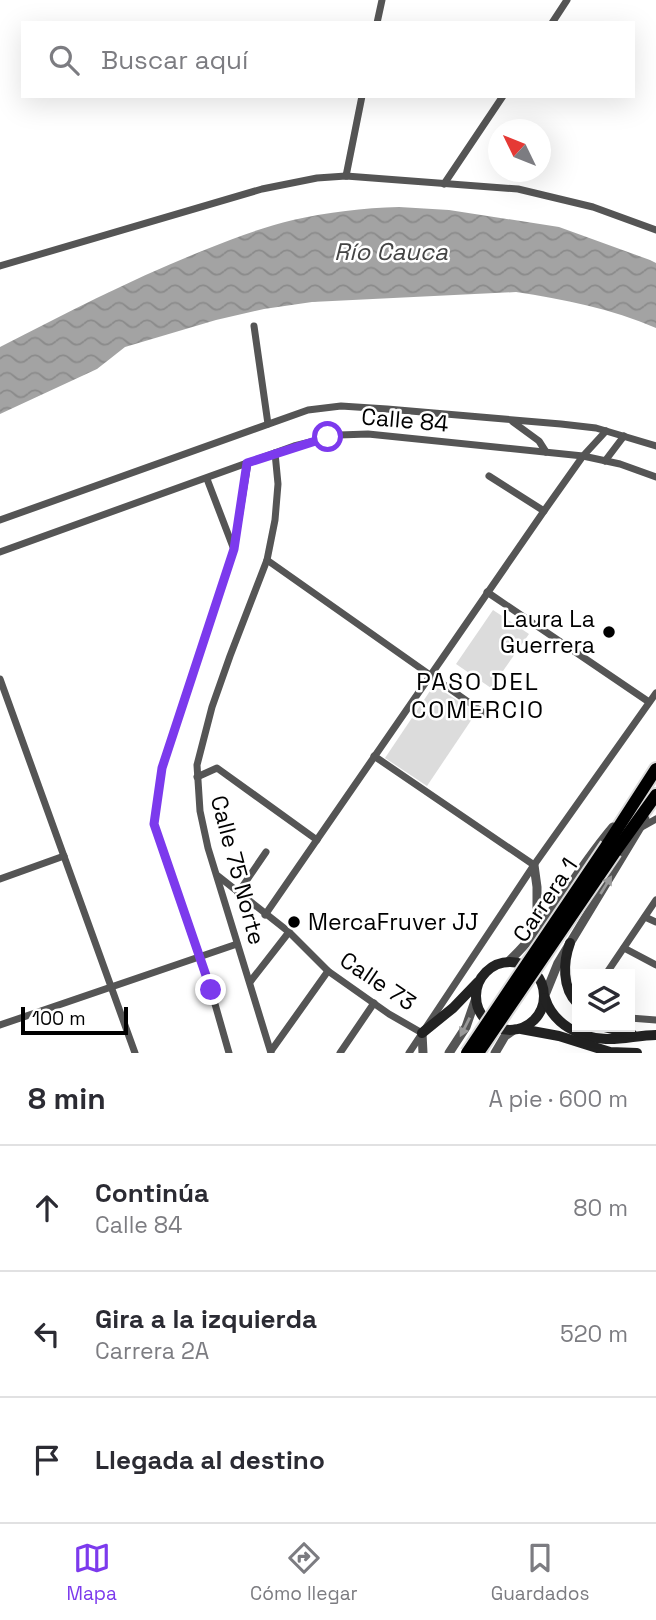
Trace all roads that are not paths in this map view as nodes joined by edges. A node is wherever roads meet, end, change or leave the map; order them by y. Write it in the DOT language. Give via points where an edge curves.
graph roads {
  1 [pos="382,0"];
  2 [pos="568,0"];
  3 [pos="377,21"];
  4 [pos="553,21"];
  5 [pos="362,98"];
  6 [pos="502,98"];
  7 [pos="346,176"];
  8 [pos="444,184"];
  9 [pos="656,230"];
  10 [pos="0,266"];
  11 [pos="254,327"];
  12 [pos="512,421"];
  13 [pos="268,424"];
  14 [pos="606,431"];
  15 [pos="624,436"];
  16 [pos="656,446"];
  17 [pos="546,452"];
  18 [pos="275,453"];
  19 [pos="583,456"];
  20 [pos="605,461"];
  21 [pos="247,463"];
  22 [pos="489,476"];
  23 [pos="656,477"];
  24 [pos="207,479"];
  25 [pos="544,511"];
  26 [pos="0,520"];
  27 [pos="234,549"];
  28 [pos="0,552"];
  29 [pos="267,560"];
  30 [pos="487,592"];
  31 [pos="431,674"];
  32 [pos="0,679"];
  33 [pos="656,693"];
  34 [pos="649,702"];
  35 [pos="484,713"];
  36 [pos="374,756"];
  37 [pos="656,769"];
  38 [pos="197,777"];
  39 [pos="639,797"];
  40 [pos="656,798"];
  41 [pos="656,819"];
  42 [pos="640,828"];
  43 [pos="317,839"];
  44 [pos="611,848"];
  45 [pos="266,852"];
  46 [pos="64,856"];
  47 [pos="534,865"];
  48 [pos="218,876"];
  49 [pos="0,879"];
  50 [pos="238,893"];
  51 [pos="656,900"];
  52 [pos="265,915"];
  53 [pos="645,917"];
  54 [pos="656,922"];
  55 [pos="537,931"];
  56 [pos="289,932"];
  57 [pos="570,943"];
  58 [pos="237,944"];
  59 [pos="624,948"];
  60 [pos="199,957"];
  61 [pos="509,961"];
  62 [pos="656,965"];
  63 [pos="609,969"];
  64 [pos="328,971"];
  65 [pos="481,979"];
  66 [pos="250,982"];
  67 [pos="111,987"];
  68 [pos="545,996"];
  69 [pos="572,997"];
  70 [pos="476,998"];
  71 [pos="374,1003"];
  72 [pos="635,1018"];
  73 [pos="656,1020"];
  74 [pos="0,1024"];
  75 [pos="516,1029"];
  76 [pos="626,1032"];
  77 [pos="422,1033"];
  78 [pos="640,1035"];
  79 [pos="656,1035"];
  80 [pos="271,1052"];
  81 [pos="610,1052"];
  82 [pos="135,1053"];
  83 [pos="229,1053"];
  84 [pos="340,1053"];
  85 [pos="409,1053"];
  86 [pos="423,1053"];
  87 [pos="449,1053"];
  88 [pos="467,1053"];
  89 [pos="478,1053"];
  90 [pos="495,1053"];
  91 [pos="592,1053"];
  92 [pos="637,1053"];
  1 -- 3 [label="street"];
  2 -- 4 [label="street"];
  5 -- 7 [label="street"];
  6 -- 8 [label="street"];
  7 -- 8 [label="street"];
  7 -- 10 [label="street" via="262,189"];
  8 -- 9 [label="street" via="518,189 593,207"];
  11 -- 13 [label="street"];
  12 -- 13 [label="street, Calle 84" via="341,407 308,410"];
  12 -- 14 [label="street, Calle 84"];
  12 -- 17 [label="street"];
  13 -- 26 [label="street, Calle 84"];
  14 -- 15 [label="street, Calle 84"];
  14 -- 19 [label="street"];
  15 -- 16 [label="street, Calle 84"];
  15 -- 20 [label="street"];
  17 -- 18 [label="street, Calle 84" via="349,435"];
  17 -- 19 [label="street, Calle 84"];
  18 -- 21 [label="street, Calle 84"];
  18 -- 29 [label="street, Calle 75 Norte" via="278,484"];
  19 -- 20 [label="street, Calle 84"];
  19 -- 25 [label="street"];
  20 -- 23 [label="street, Calle 84"];
  21 -- 24 [label="street, Calle 84"];
  21 -- 27 [label="street"];
  22 -- 25 [label="street"];
  24 -- 27 [label="street"];
  24 -- 28 [label="street, Calle 84"];
  25 -- 30 [label="street"];
  27 -- 60 [label="street" via="162,768 154,824"];
  29 -- 31 [label="street"];
  29 -- 38 [label="street, Calle 75 Norte" via="212,707"];
  30 -- 31 [label="street"];
  30 -- 34 [label="street"];
  31 -- 35 [label="street"];
  31 -- 36 [label="street"];
  32 -- 46 [label="street"];
  33 -- 34 [label="street"];
  34 -- 47 [label="street"];
  36 -- 43 [label="street"];
  36 -- 47 [label="street"];
  37 -- 39 [label="highway, Carrera 1"];
  38 -- 43 [label="street" via="217,768"];
  38 -- 48 [label="street, Calle 75 Norte" via="200,811"];
  39 -- 44 [label="highway, Carrera 1"];
  39 -- 55 [label="street" via="591,854"];
  40 -- 42 [label="street"];
  40 -- 44 [label="highway, Carrera 1"];
  41 -- 42 [label="street"];
  57 -- 42 [label="street, one-way"];
  43 -- 52 [label="street"];
  44 -- 88 [label="highway, Carrera 1, bridge"];
  44 -- 89 [label="highway, Carrera 1, bridge"];
  45 -- 50 [label="street"];
  46 -- 49 [label="street"];
  46 -- 67 [label="street"];
  47 -- 55 [label="street"];
  47 -- 77 [label="street"];
  48 -- 50 [label="street, Calle 73"];
  48 -- 58 [label="street, Calle 75 Norte"];
  50 -- 52 [label="street, Calle 73"];
  51 -- 53 [label="street"];
  52 -- 56 [label="street, Calle 73"];
  53 -- 54 [label="street"];
  53 -- 59 [label="street"];
  55 -- 61 [label="street"];
  56 -- 64 [label="street, Calle 73"];
  56 -- 66 [label="street"];
  57 -- 68 [label="street"];
  57 -- 69 [label="main road" via="565,975"];
  58 -- 60 [label="street"];
  58 -- 66 [label="street, Calle 75 Norte"];
  59 -- 62 [label="street"];
  59 -- 63 [label="street"];
  60 -- 67 [label="street"];
  60 -- 83 [label="street"];
  61 -- 65 [label="main road" via="492,966"];
  61 -- 68 [label="main road" via="535,971"];
  64 -- 71 [label="street, Calle 73"];
  64 -- 80 [label="street"];
  65 -- 70 [label="main road"];
  65 -- 77 [label="main road"];
  66 -- 80 [label="street, Calle 75 Norte"];
  67 -- 74 [label="street"];
  67 -- 82 [label="street"];
  68 -- 75 [label="main road" via="535,1019"];
  68 -- 78 [label="main road" via="556,1019 583,1034 608,1039"];
  70 -- 75 [label="main road" via="487,1021"];
  70 -- 87 [label="street, one-way" via="468,1023"];
  71 -- 77 [label="street, Calle 73"];
  71 -- 84 [label="street"];
  72 -- 73 [label="street"];
  75 -- 81 [label="main road"];
  75 -- 90 [label="street"];
  76 -- 78 [label="main road"];
  77 -- 85 [label="street"];
  77 -- 86 [label="street"];
  78 -- 79 [label="main road"];
  81 -- 91 [label="street"];
  81 -- 92 [label="main road"];
}
